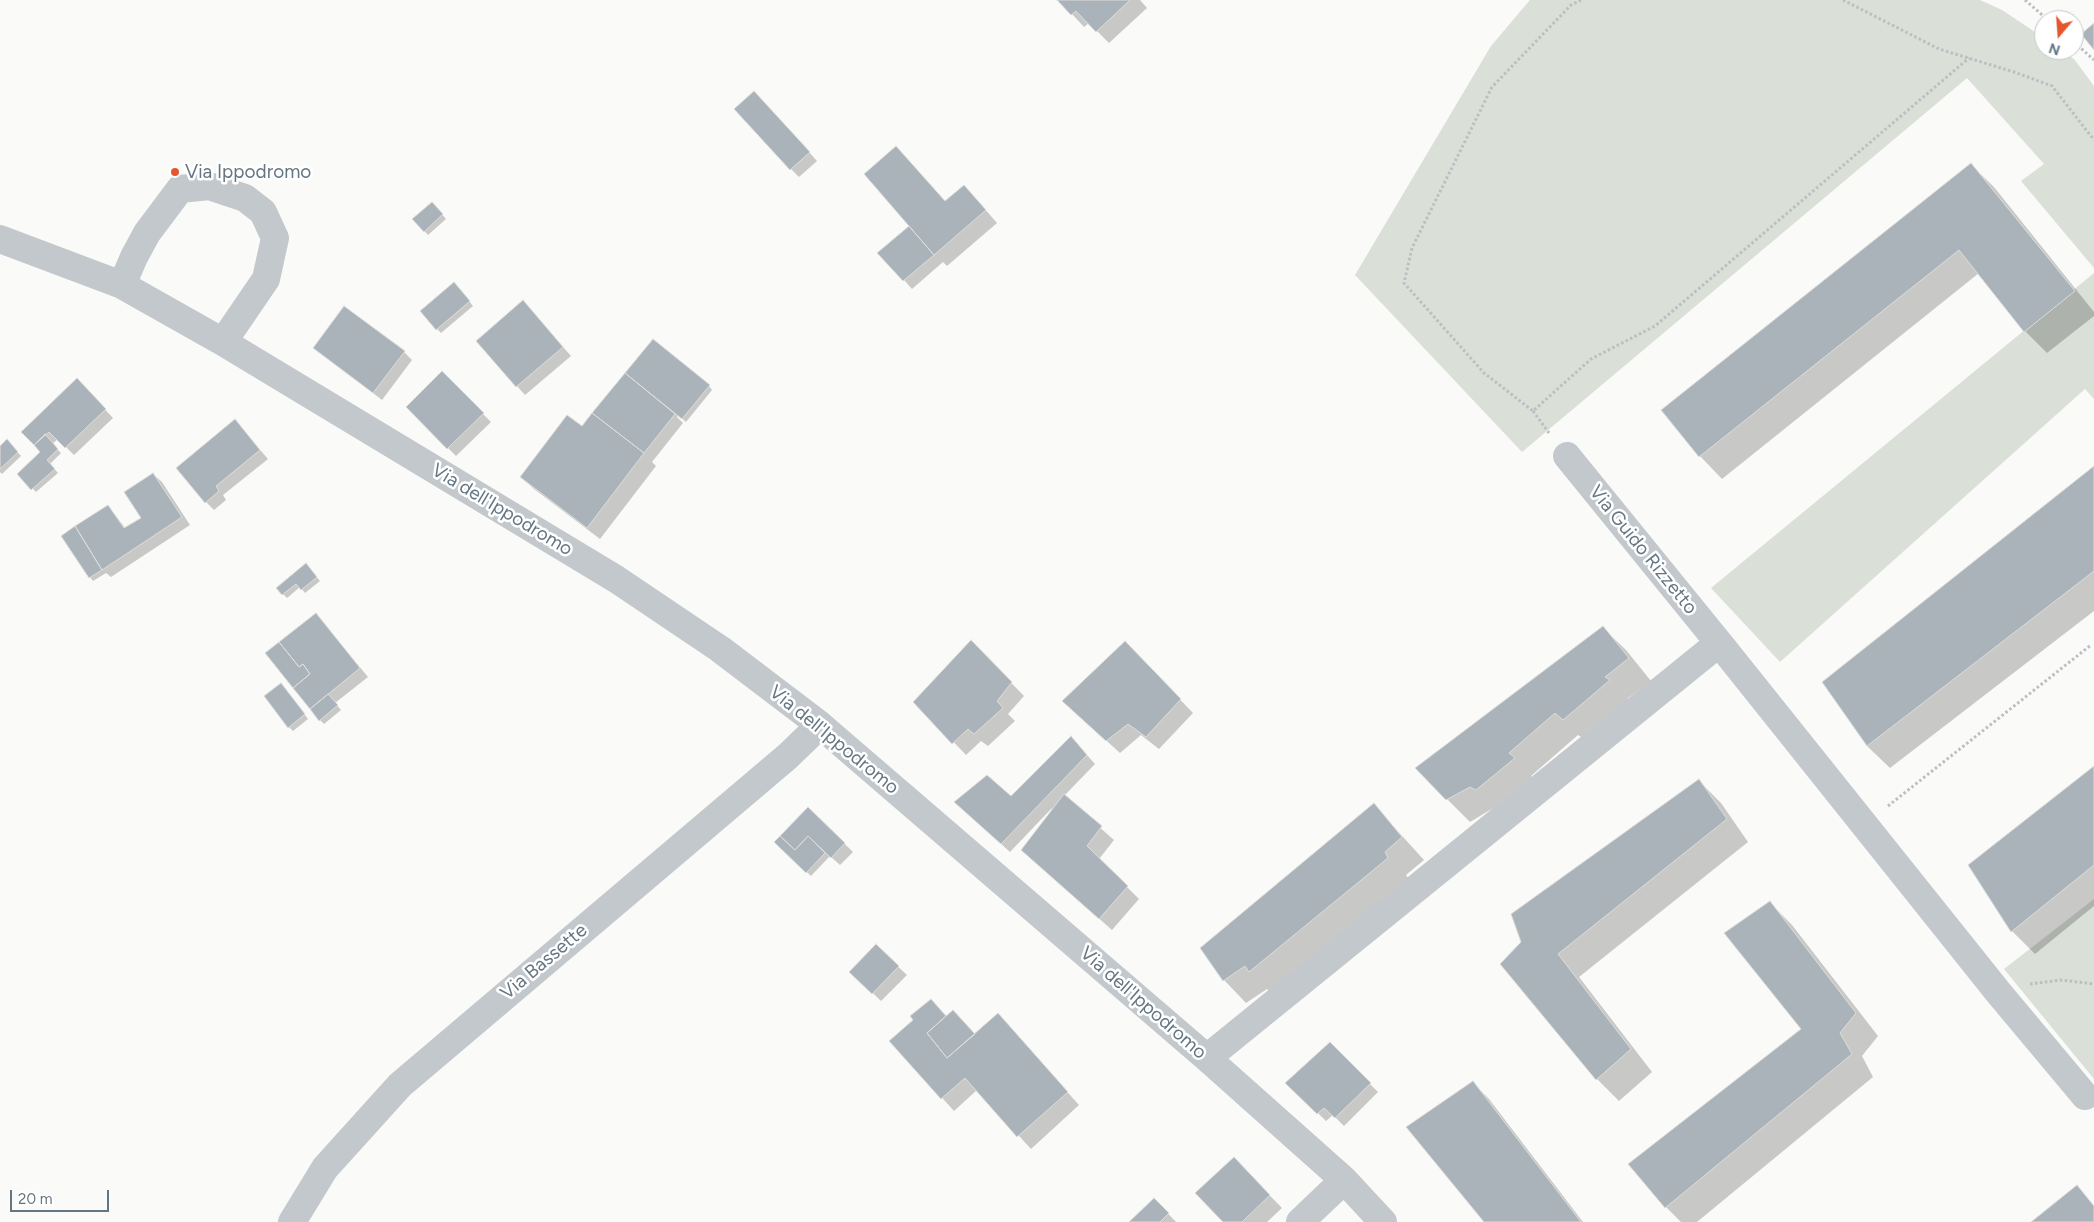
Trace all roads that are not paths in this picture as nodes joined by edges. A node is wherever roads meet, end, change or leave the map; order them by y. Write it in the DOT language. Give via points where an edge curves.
graph roads {
  1 [pos="0,239"];
  2 [pos="122,286"];
  3 [pos="223,342"];
  4 [pos="1567,456"];
  5 [pos="1719,643"];
  6 [pos="820,725"];
  7 [pos="1207,1058"];
  8 [pos="2085,1096"];
  9 [pos="1344,1180"];
  10 [pos="292,1222"];
  11 [pos="1300,1222"];
  12 [pos="1383,1222"];
  1 -- 2 [label="street, Via dell'Ippodromo"];
  2 -- 3 [label="street, Via dell'Ippodromo"];
  2 -- 3 [label="street" via="147,233 180,189 209,186 245,198 262,212 275,238 266,280"];
  3 -- 6 [label="street, Via dell'Ippodromo" via="616,579 720,648"];
  4 -- 5 [label="street, Via Guido Rizzetto"];
  5 -- 7 [label="street"];
  5 -- 8 [label="street, Via Guido Rizzetto"];
  6 -- 7 [label="street, Via dell'Ippodromo"];
  6 -- 10 [label="street, Via Bassette" via="788,756 400,1085 325,1168"];
  7 -- 9 [label="street, Via dell'Ippodromo"];
  9 -- 11 [label="street"];
  9 -- 12 [label="street, Via dell'Ippodromo"];
}
